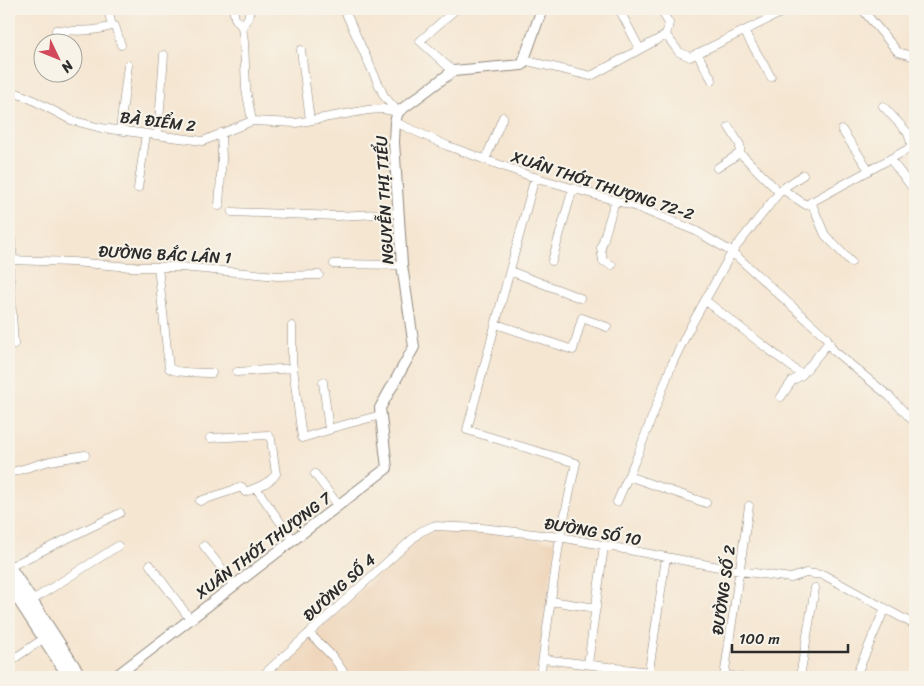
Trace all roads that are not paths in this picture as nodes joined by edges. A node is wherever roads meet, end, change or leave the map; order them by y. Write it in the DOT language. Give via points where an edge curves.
graph roads {
  1 [pos="108,9"];
  2 [pos="233,9"];
  3 [pos="250,9"];
  4 [pos="344,9"];
  5 [pos="456,9"];
  6 [pos="542,9"];
  7 [pos="619,9"];
  8 [pos="660,9"];
  9 [pos="789,9"];
  10 [pos="862,9"];
  11 [pos="112,26"];
  12 [pos="242,27"];
  13 [pos="56,30"];
  14 [pos="744,31"];
  15 [pos="666,35"];
  16 [pos="121,45"];
  17 [pos="640,49"];
  18 [pos="301,50"];
  19 [pos="697,53"];
  20 [pos="164,55"];
  21 [pos="915,57"];
  22 [pos="523,60"];
  23 [pos="128,65"];
  24 [pos="453,71"];
  25 [pos="771,77"];
  26 [pos="712,80"];
  27 [pos="9,90"];
  28 [pos="883,106"];
  29 [pos="396,117"];
  30 [pos="503,118"];
  31 [pos="310,120"];
  32 [pos="252,121"];
  33 [pos="728,128"];
  34 [pos="120,130"];
  35 [pos="842,130"];
  36 [pos="146,134"];
  37 [pos="221,134"];
  38 [pos="158,135"];
  39 [pos="914,147"];
  40 [pos="740,153"];
  41 [pos="890,159"];
  42 [pos="485,160"];
  43 [pos="717,168"];
  44 [pos="869,170"];
  45 [pos="803,175"];
  46 [pos="536,177"];
  47 [pos="911,186"];
  48 [pos="138,188"];
  49 [pos="572,188"];
  50 [pos="781,190"];
  51 [pos="615,201"];
  52 [pos="811,202"];
  53 [pos="219,206"];
  54 [pos="232,212"];
  55 [pos="399,213"];
  56 [pos="9,223"];
  57 [pos="732,252"];
  58 [pos="10,262"];
  59 [pos="552,262"];
  60 [pos="851,262"];
  61 [pos="334,264"];
  62 [pos="402,265"];
  63 [pos="612,265"];
  64 [pos="158,267"];
  65 [pos="510,271"];
  66 [pos="319,275"];
  67 [pos="580,298"];
  68 [pos="706,301"];
  69 [pos="496,324"];
  70 [pos="292,326"];
  71 [pos="607,327"];
  72 [pos="829,342"];
  73 [pos="14,344"];
  74 [pos="293,368"];
  75 [pos="212,372"];
  76 [pos="237,372"];
  77 [pos="802,375"];
  78 [pos="323,382"];
  79 [pos="781,397"];
  80 [pos="381,415"];
  81 [pos="915,424"];
  82 [pos="329,430"];
  83 [pos="210,438"];
  84 [pos="85,455"];
  85 [pos="9,473"];
  86 [pos="315,474"];
  87 [pos="628,476"];
  88 [pos="256,488"];
  89 [pos="200,501"];
  90 [pos="617,502"];
  91 [pos="706,503"];
  92 [pos="338,506"];
  93 [pos="748,506"];
  94 [pos="120,513"];
  95 [pos="441,525"];
  96 [pos="560,537"];
  97 [pos="294,540"];
  98 [pos="118,546"];
  99 [pos="204,546"];
  100 [pos="604,546"];
  101 [pos="666,558"];
  102 [pos="150,565"];
  103 [pos="9,566"];
  104 [pos="740,571"];
  105 [pos="235,585"];
  106 [pos="815,588"];
  107 [pos="11,593"];
  108 [pos="31,601"];
  109 [pos="551,601"];
  110 [pos="596,608"];
  111 [pos="885,608"];
  112 [pos="190,619"];
  113 [pos="915,625"];
  114 [pos="309,633"];
  115 [pos="43,639"];
  116 [pos="543,659"];
  117 [pos="9,662"];
  118 [pos="588,664"];
  119 [pos="614,667"];
  120 [pos="858,671"];
  121 [pos="648,674"];
  122 [pos="724,676"];
  123 [pos="69,677"];
  124 [pos="81,677"];
  125 [pos="115,677"];
  126 [pos="261,677"];
  127 [pos="347,677"];
  128 [pos="540,677"];
  129 [pos="613,677"];
  130 [pos="740,677"];
  131 [pos="800,677"];
  1 -- 11 [label="street"];
  2 -- 12 [label="street"];
  3 -- 12 [label="street"];
  4 -- 29 [label="street"];
  5 -- 24 [label="street" via="420,41"];
  6 -- 22 [label="street"];
  7 -- 17 [label="street"];
  8 -- 15 [label="street" via="669,23"];
  9 -- 14 [label="street"];
  10 -- 21 [label="street" via="898,52"];
  11 -- 13 [label="street" via="83,32"];
  11 -- 16 [label="street" via="115,26"];
  12 -- 32 [label="street" via="246,89"];
  14 -- 19 [label="street"];
  14 -- 25 [label="street"];
  15 -- 17 [label="street"];
  15 -- 19 [label="street" via="679,52 690,57"];
  17 -- 22 [label="street" via="591,76"];
  18 -- 31 [label="street"];
  19 -- 26 [label="street"];
  20 -- 38 [label="street"];
  22 -- 24 [label="street" via="522,65"];
  23 -- 34 [label="street"];
  24 -- 29 [label="street, NGUYỄN THỊ TIỂU"];
  27 -- 34 [label="street, BÀ ĐIỂM 2" via="71,120"];
  28 -- 39 [label="street" via="908,133"];
  29 -- 31 [label="street, BÀ ĐIỂM 2" via="383,109"];
  29 -- 42 [label="street, XUÂN THỚI THƯỢNG 72-2" via="448,146"];
  29 -- 55 [label="street, NGUYỄN THỊ TIỂU" via="394,142"];
  30 -- 42 [label="street"];
  31 -- 32 [label="street, BÀ ĐIỂM 2" via="296,123"];
  32 -- 37 [label="street, BÀ ĐIỂM 2"];
  33 -- 40 [label="street" via="740,145"];
  34 -- 36 [label="street, BÀ ĐIỂM 2"];
  35 -- 44 [label="street"];
  36 -- 38 [label="street, BÀ ĐIỂM 2"];
  36 -- 48 [label="street"];
  37 -- 38 [label="street, BÀ ĐIỂM 2" via="203,141"];
  37 -- 53 [label="street"];
  39 -- 41 [label="street"];
  40 -- 43 [label="street"];
  40 -- 50 [label="street"];
  41 -- 44 [label="street"];
  41 -- 47 [label="street"];
  42 -- 46 [label="street, XUÂN THỚI THƯỢNG 72-2"];
  44 -- 52 [label="street"];
  45 -- 50 [label="street"];
  46 -- 49 [label="street, XUÂN THỚI THƯỢNG 72-2"];
  46 -- 65 [label="street"];
  49 -- 51 [label="street, XUÂN THỚI THƯỢNG 72-2"];
  49 -- 59 [label="street"];
  50 -- 52 [label="street" via="806,205"];
  50 -- 57 [label="street"];
  51 -- 57 [label="street, XUÂN THỚI THƯỢNG 72-2" via="696,230"];
  51 -- 63 [label="street" via="601,248 603,261"];
  52 -- 60 [label="street" via="825,235"];
  54 -- 55 [label="street" via="337,216"];
  55 -- 62 [label="street, NGUYỄN THỊ TIỂU"];
  56 -- 58 [label="street"];
  57 -- 68 [label="street"];
  57 -- 72 [label="street, XUÂN THỚI THƯỢNG 72-2"];
  58 -- 64 [label="street, ĐƯỜNG BẮC LÂN 1"];
  58 -- 73 [label="street"];
  61 -- 62 [label="street"];
  62 -- 80 [label="street, NGUYỄN THỊ TIỂU" via="414,347 380,408"];
  64 -- 66 [label="street, ĐƯỜNG BẮC LÂN 1" via="181,266 277,276"];
  64 -- 75 [label="street" via="170,370"];
  65 -- 67 [label="street"];
  65 -- 69 [label="street"];
  68 -- 77 [label="street"];
  68 -- 87 [label="street" via="672,364"];
  69 -- 71 [label="street" via="573,350 582,318"];
  69 -- 96 [label="street" via="467,430 576,463"];
  70 -- 74 [label="street"];
  72 -- 77 [label="street"];
  72 -- 81 [label="street, XUÂN THỚI THƯỢNG 72-2" via="833,350 890,397"];
  74 -- 76 [label="street"];
  74 -- 82 [label="street" via="302,438"];
  77 -- 79 [label="street" via="792,381"];
  78 -- 82 [label="street"];
  80 -- 82 [label="street"];
  80 -- 92 [label="street, XUÂN THỚI THƯỢNG 7" via="387,468"];
  83 -- 88 [label="street" via="270,436 276,475"];
  84 -- 85 [label="street"];
  86 -- 92 [label="street"];
  87 -- 90 [label="street"];
  87 -- 91 [label="street"];
  88 -- 89 [label="street" via="245,492 242,487"];
  88 -- 97 [label="street"];
  92 -- 97 [label="street, XUÂN THỚI THƯỢNG 7"];
  93 -- 104 [label="street, ĐƯỜNG SỐ 2"];
  94 -- 103 [label="street"];
  95 -- 96 [label="street, ĐƯỜNG SỐ 10"];
  95 -- 114 [label="street, ĐƯỜNG SỐ 4" via="420,532"];
  96 -- 100 [label="street, ĐƯỜNG SỐ 10"];
  96 -- 109 [label="street"];
  97 -- 105 [label="street, XUÂN THỚI THƯỢNG 7"];
  98 -- 108 [label="street"];
  99 -- 105 [label="street"];
  100 -- 101 [label="street, ĐƯỜNG SỐ 10"];
  100 -- 110 [label="street"];
  101 -- 104 [label="street, ĐƯỜNG SỐ 10"];
  101 -- 121 [label="street"];
  102 -- 112 [label="street"];
  103 -- 108 [label="main road"];
  104 -- 111 [label="street, ĐƯỜNG SỐ 10" via="792,578 806,573 824,575"];
  104 -- 122 [label="street, ĐƯỜNG SỐ 2"];
  105 -- 112 [label="street, XUÂN THỚI THƯỢNG 7"];
  106 -- 131 [label="street"];
  107 -- 115 [label="main road"];
  108 -- 124 [label="main road"];
  109 -- 110 [label="street"];
  109 -- 116 [label="street"];
  110 -- 118 [label="street"];
  111 -- 113 [label="street, ĐƯỜNG SỐ 10"];
  111 -- 120 [label="street"];
  112 -- 125 [label="street, XUÂN THỚI THƯỢNG 7"];
  114 -- 126 [label="street, ĐƯỜNG SỐ 4"];
  114 -- 127 [label="street"];
  115 -- 117 [label="street"];
  115 -- 123 [label="main road"];
  116 -- 118 [label="street"];
  116 -- 128 [label="street"];
  118 -- 119 [label="street"];
  119 -- 121 [label="street"];
  119 -- 129 [label="street"];
  122 -- 130 [label="street"];
}
